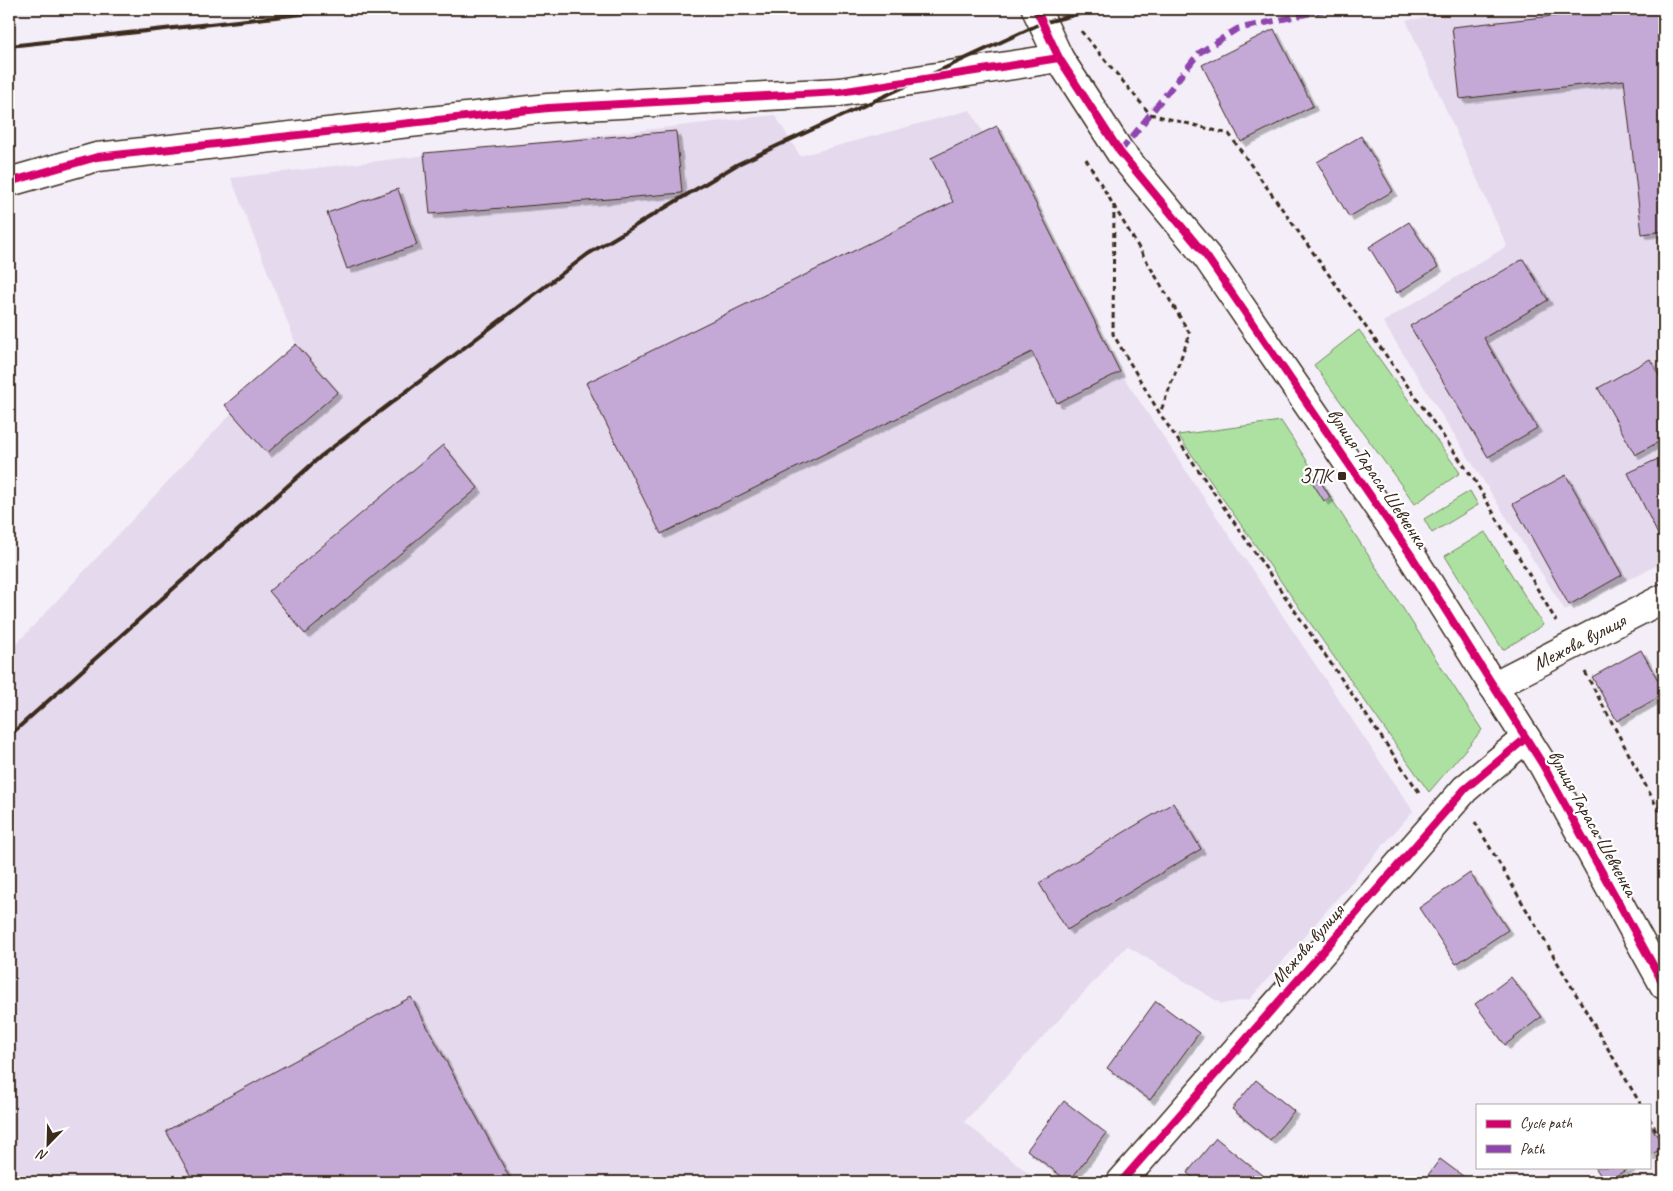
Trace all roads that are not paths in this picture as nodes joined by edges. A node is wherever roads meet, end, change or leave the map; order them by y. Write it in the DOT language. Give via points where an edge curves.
graph roads {
  1 [pos="1036,9"];
  2 [pos="1059,58"];
  3 [pos="9,182"];
  4 [pos="1664,598"];
  5 [pos="1493,686"];
  6 [pos="1526,738"];
  7 [pos="1664,985"];
  8 [pos="1121,1182"];
  1 -- 2 [label="street, вулиця Тараса Шевченка"];
  2 -- 3 [label="street" via="840,92 548,108 97,157"];
  2 -- 5 [label="street, вулиця Тараса Шевченка" via="1120,152 1207,258 1407,548"];
  4 -- 5 [label="street, Межова вулиця"];
  5 -- 6 [label="street, вулиця Тараса Шевченка"];
  6 -- 7 [label="street, вулиця Тараса Шевченка"];
  6 -- 8 [label="street, Межова вулиця" via="1465,789"];
}
